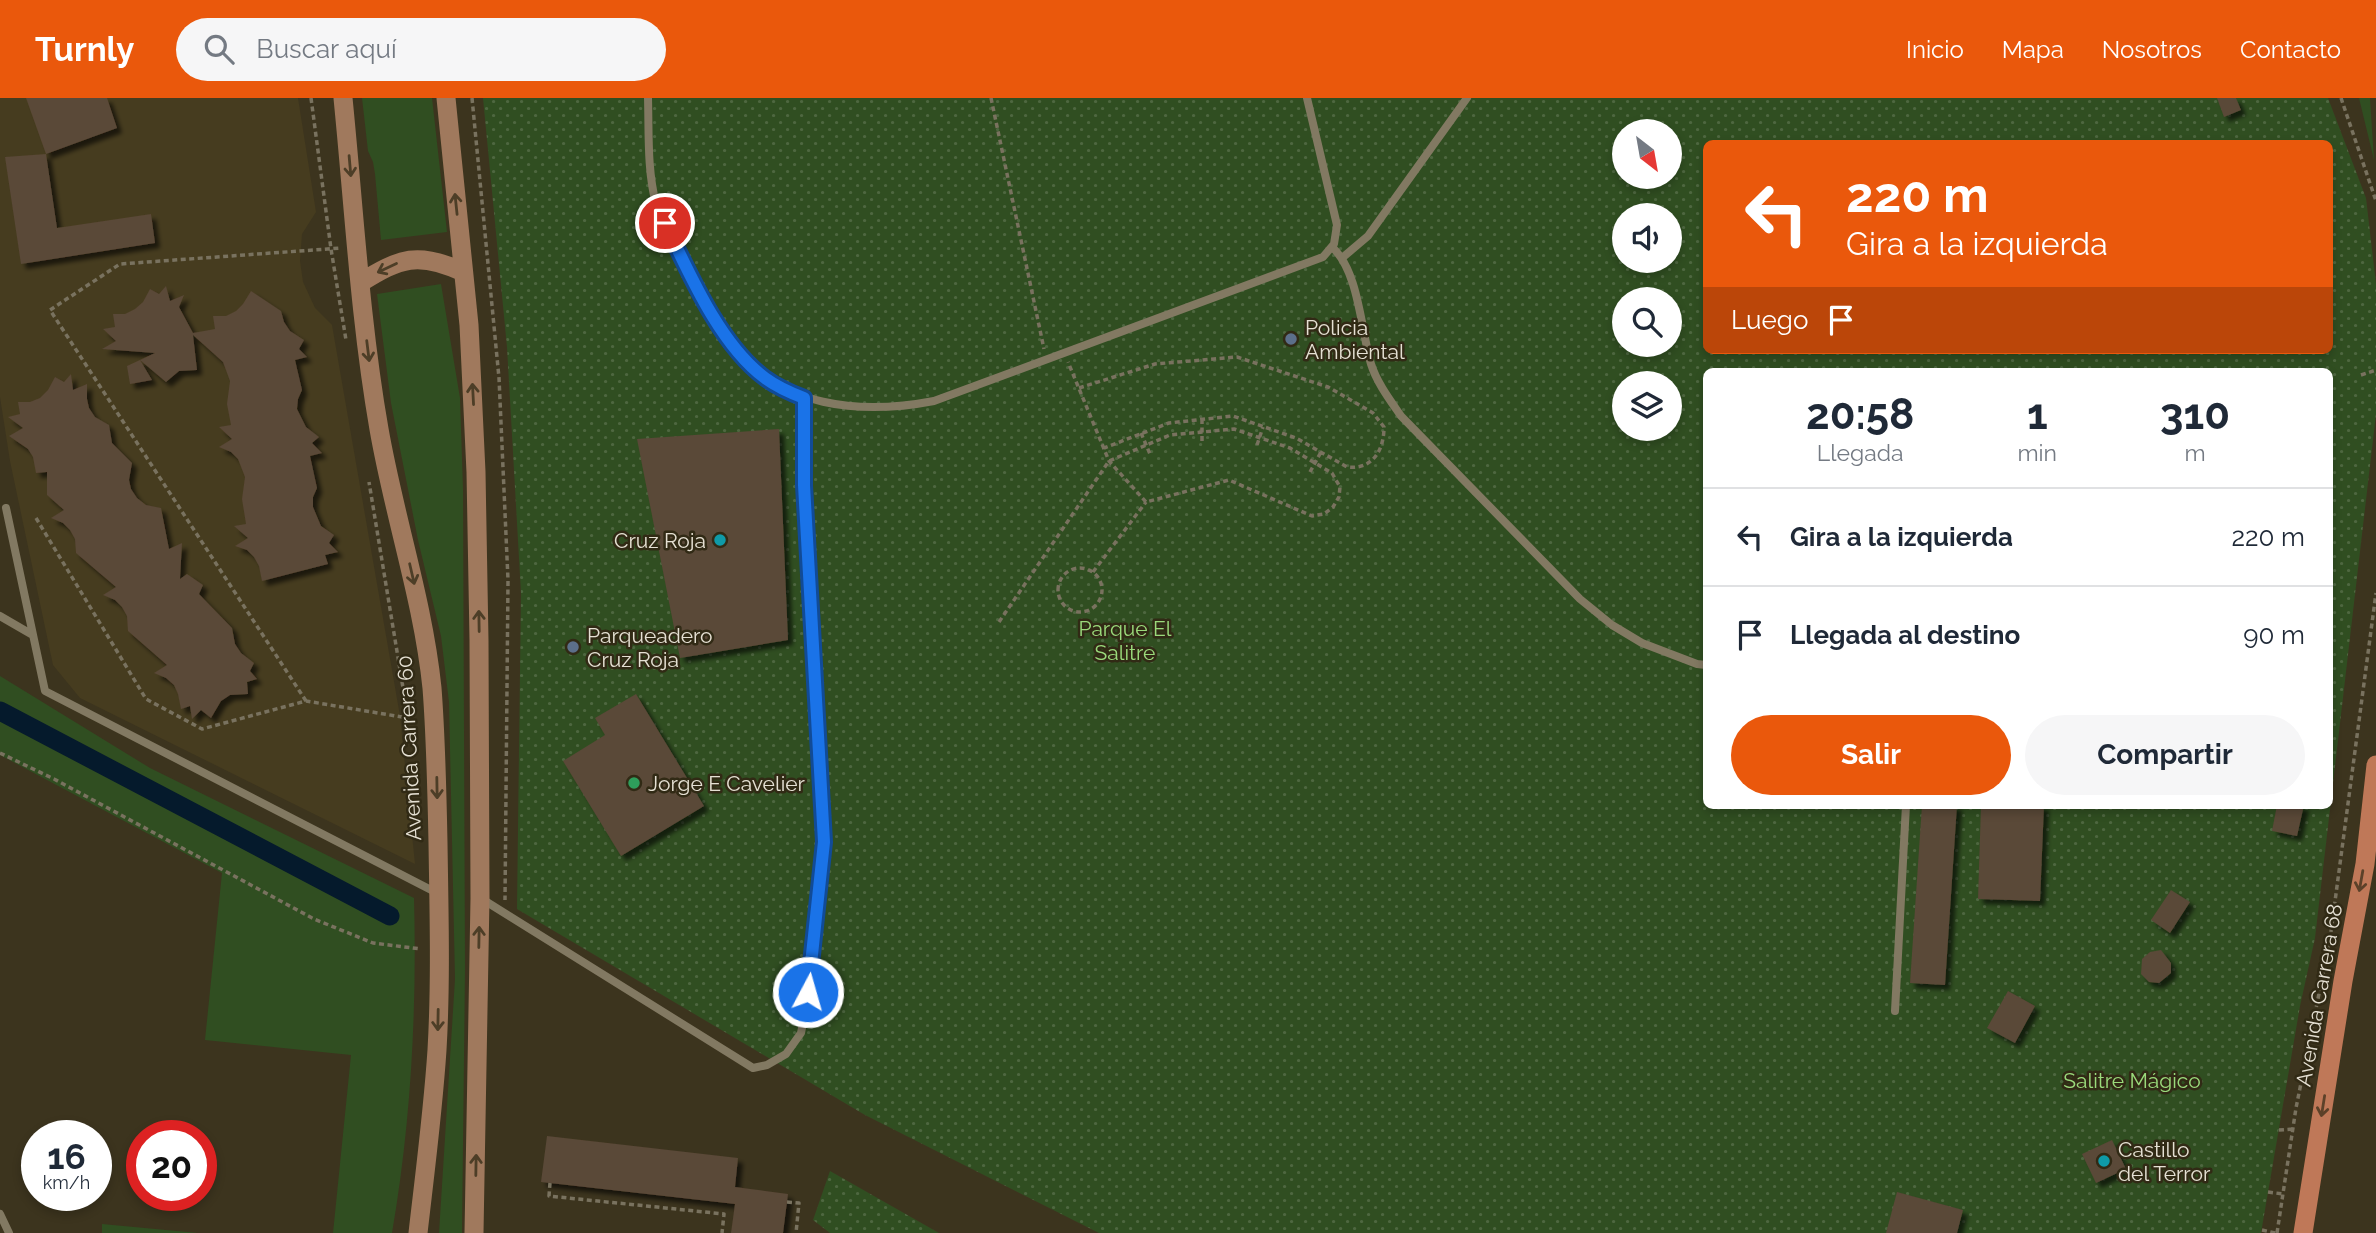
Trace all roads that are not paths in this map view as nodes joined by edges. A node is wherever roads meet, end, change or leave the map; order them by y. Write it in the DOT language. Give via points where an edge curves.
graph roads {
  1 [pos="343,98"];
  2 [pos="446,98"];
  3 [pos="648,98"];
  4 [pos="1307,98"];
  5 [pos="1467,98"];
  6 [pos="1332,247"];
  7 [pos="1342,258"];
  8 [pos="463,272"];
  9 [pos="360,283"];
  10 [pos="804,398"];
  11 [pos="6,508"];
  12 [pos="0,616"];
  13 [pos="31,634"];
  14 [pos="1703,665"];
  15 [pos="2376,765"];
  16 [pos="1906,809"];
  17 [pos="439,894"];
  18 [pos="480,898"];
  19 [pos="1895,1011"];
  20 [pos="0,1214"];
  21 [pos="9,1233"];
  22 [pos="418,1233"];
  23 [pos="474,1233"];
  24 [pos="2303,1233"];
  1 -- 9 [label="main road, Avenida Carrera 60, one-way"];
  8 -- 2 [label="main road, one-way"];
  3 -- 10 [label="lane" via="656,204 674,241 732,344 765,378"];
  4 -- 6 [label="lane" via="1337,225"];
  5 -- 7 [label="lane" via="1368,236"];
  6 -- 7 [label="lane"];
  6 -- 10 [label="lane" via="1314,262 934,401 903,407 849,406"];
  7 -- 14 [label="lane" via="1372,367 1401,416 1591,608 1642,643"];
  8 -- 9 [label="main road, one-way" via="439,261 411,258"];
  18 -- 8 [label="main road, one-way" via="476,472"];
  9 -- 17 [label="main road, Avenida Carrera 60, one-way" via="379,431 412,572 431,685"];
  10 -- 18 [label="lane" via="804,485 824,842 801,1033 786,1054 753,1068"];
  11 -- 13 [label="lane"];
  12 -- 13 [label="lane"];
  13 -- 17 [label="lane" via="45,691"];
  15 -- 24 [label="main road, Avenida Carrera 68, one-way" via="2365,864"];
  16 -- 19 [label="lane"];
  17 -- 22 [label="main road, Avenida Carrera 60, one-way" via="437,1048"];
  23 -- 18 [label="main road, one-way"];
  20 -- 21 [label="lane"];
}
